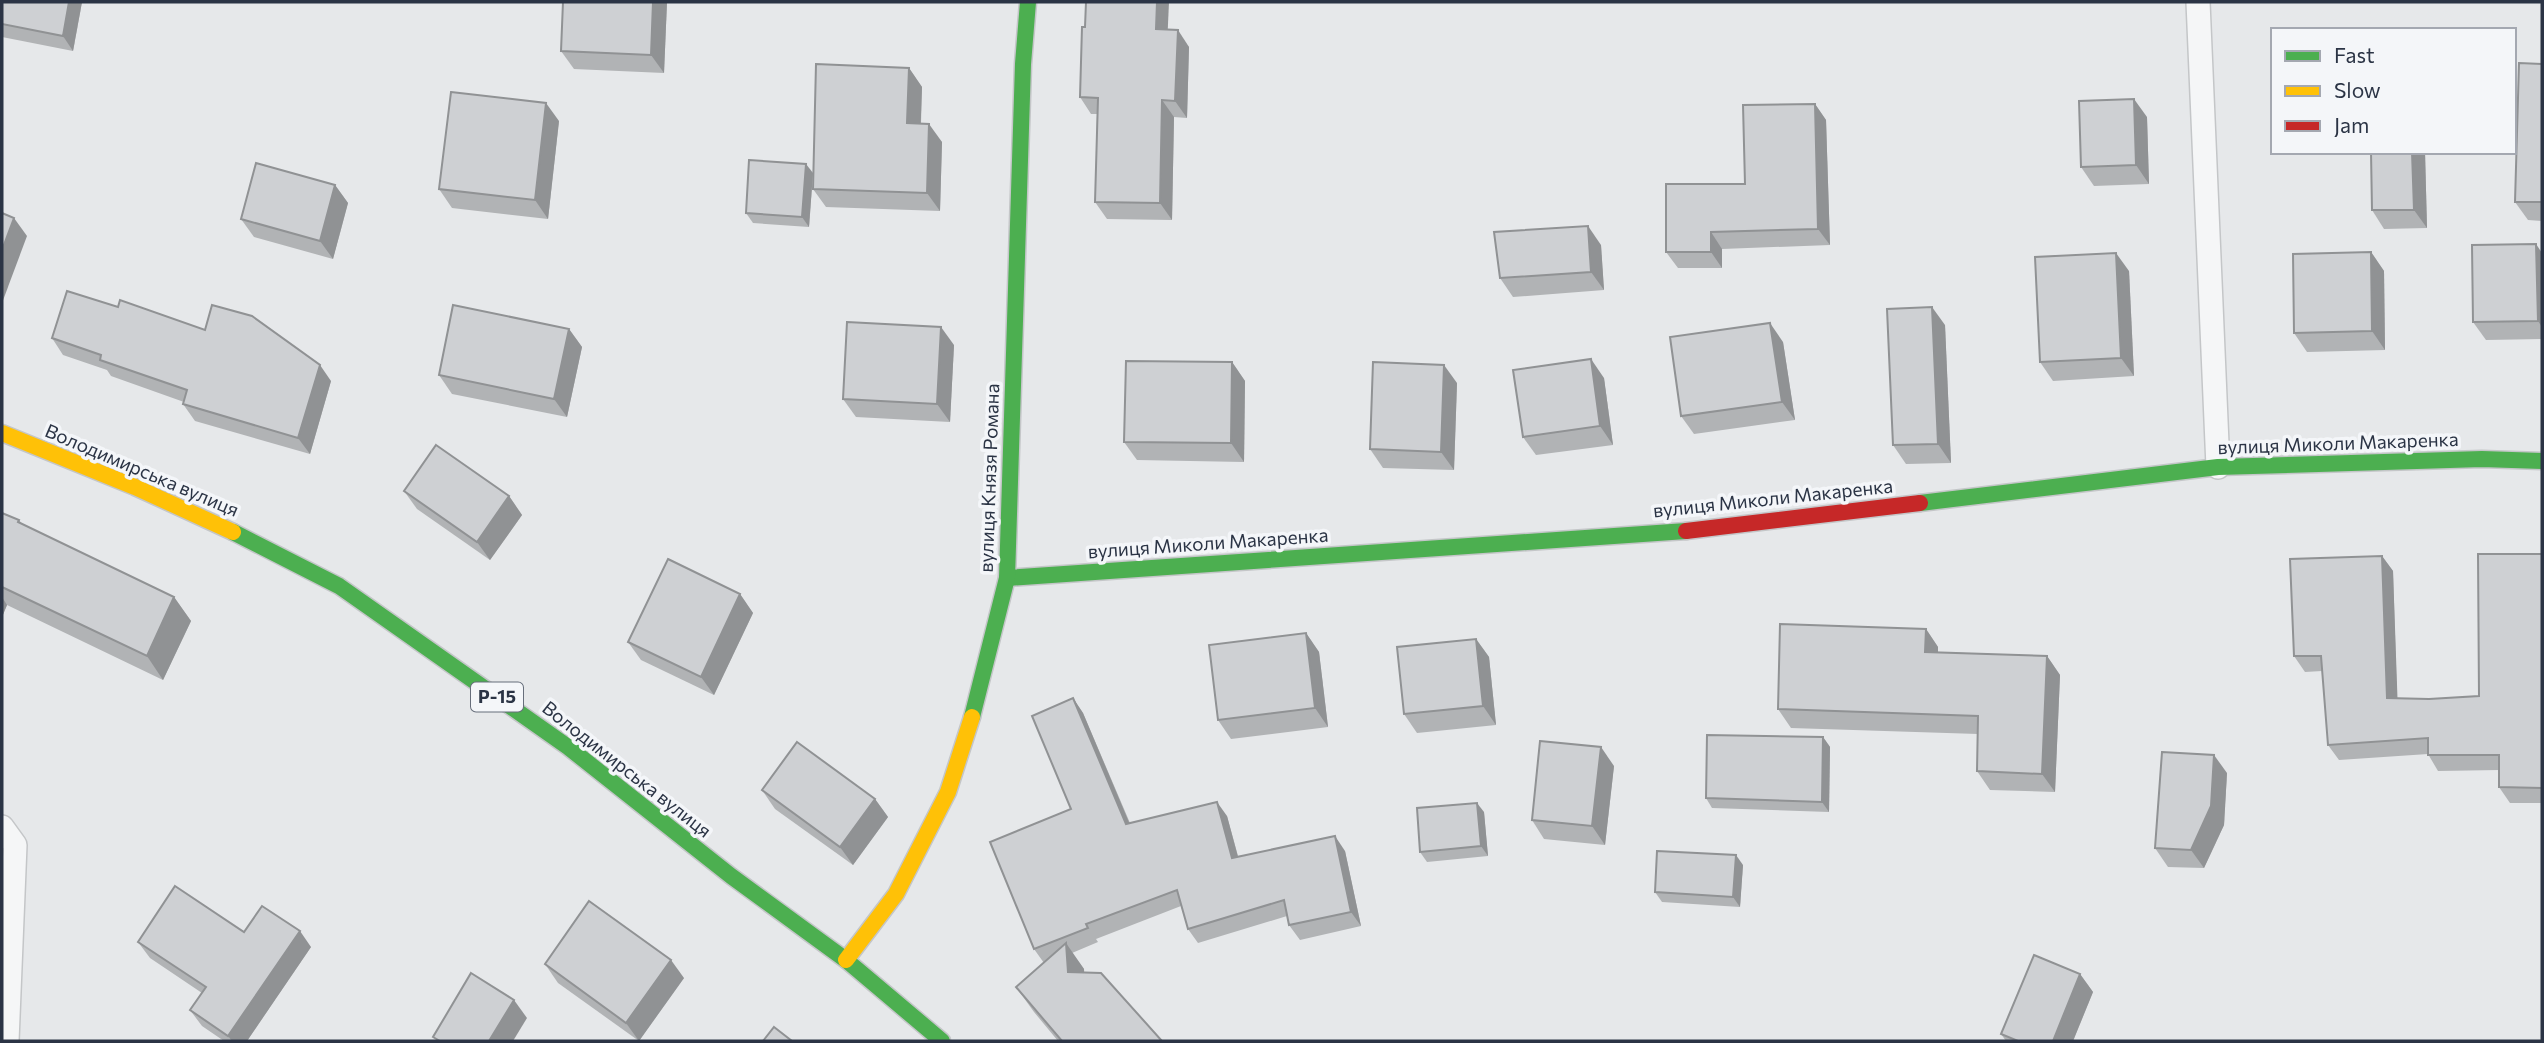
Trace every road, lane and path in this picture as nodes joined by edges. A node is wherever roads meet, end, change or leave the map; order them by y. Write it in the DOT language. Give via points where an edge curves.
graph roads {
  1 [pos="1028,2"];
  2 [pos="2198,2"];
  3 [pos="2,433"];
  4 [pos="2542,461"];
  5 [pos="2218,467"];
  6 [pos="1007,578"];
  7 [pos="2,827"];
  8 [pos="846,960"];
  9 [pos="7,1041"];
  10 [pos="942,1041"];
  1 -- 6 [label="street, вулиця Князя Романа"];
  2 -- 5 [label="lane"];
  3 -- 8 [label="street, Володимирська вулиця / Р-15" via="246,538 339,586 568,747"];
  4 -- 5 [label="street, вулиця Миколи Макаренка"];
  5 -- 6 [label="street, вулиця Миколи Макаренка" via="1696,530"];
  6 -- 8 [label="street, вулиця Князя Романа" via="978,699 948,792 896,894"];
  7 -- 9 [label="lane" via="16,845"];
  8 -- 10 [label="street, Володимирська вулиця / Р-15"];
}
